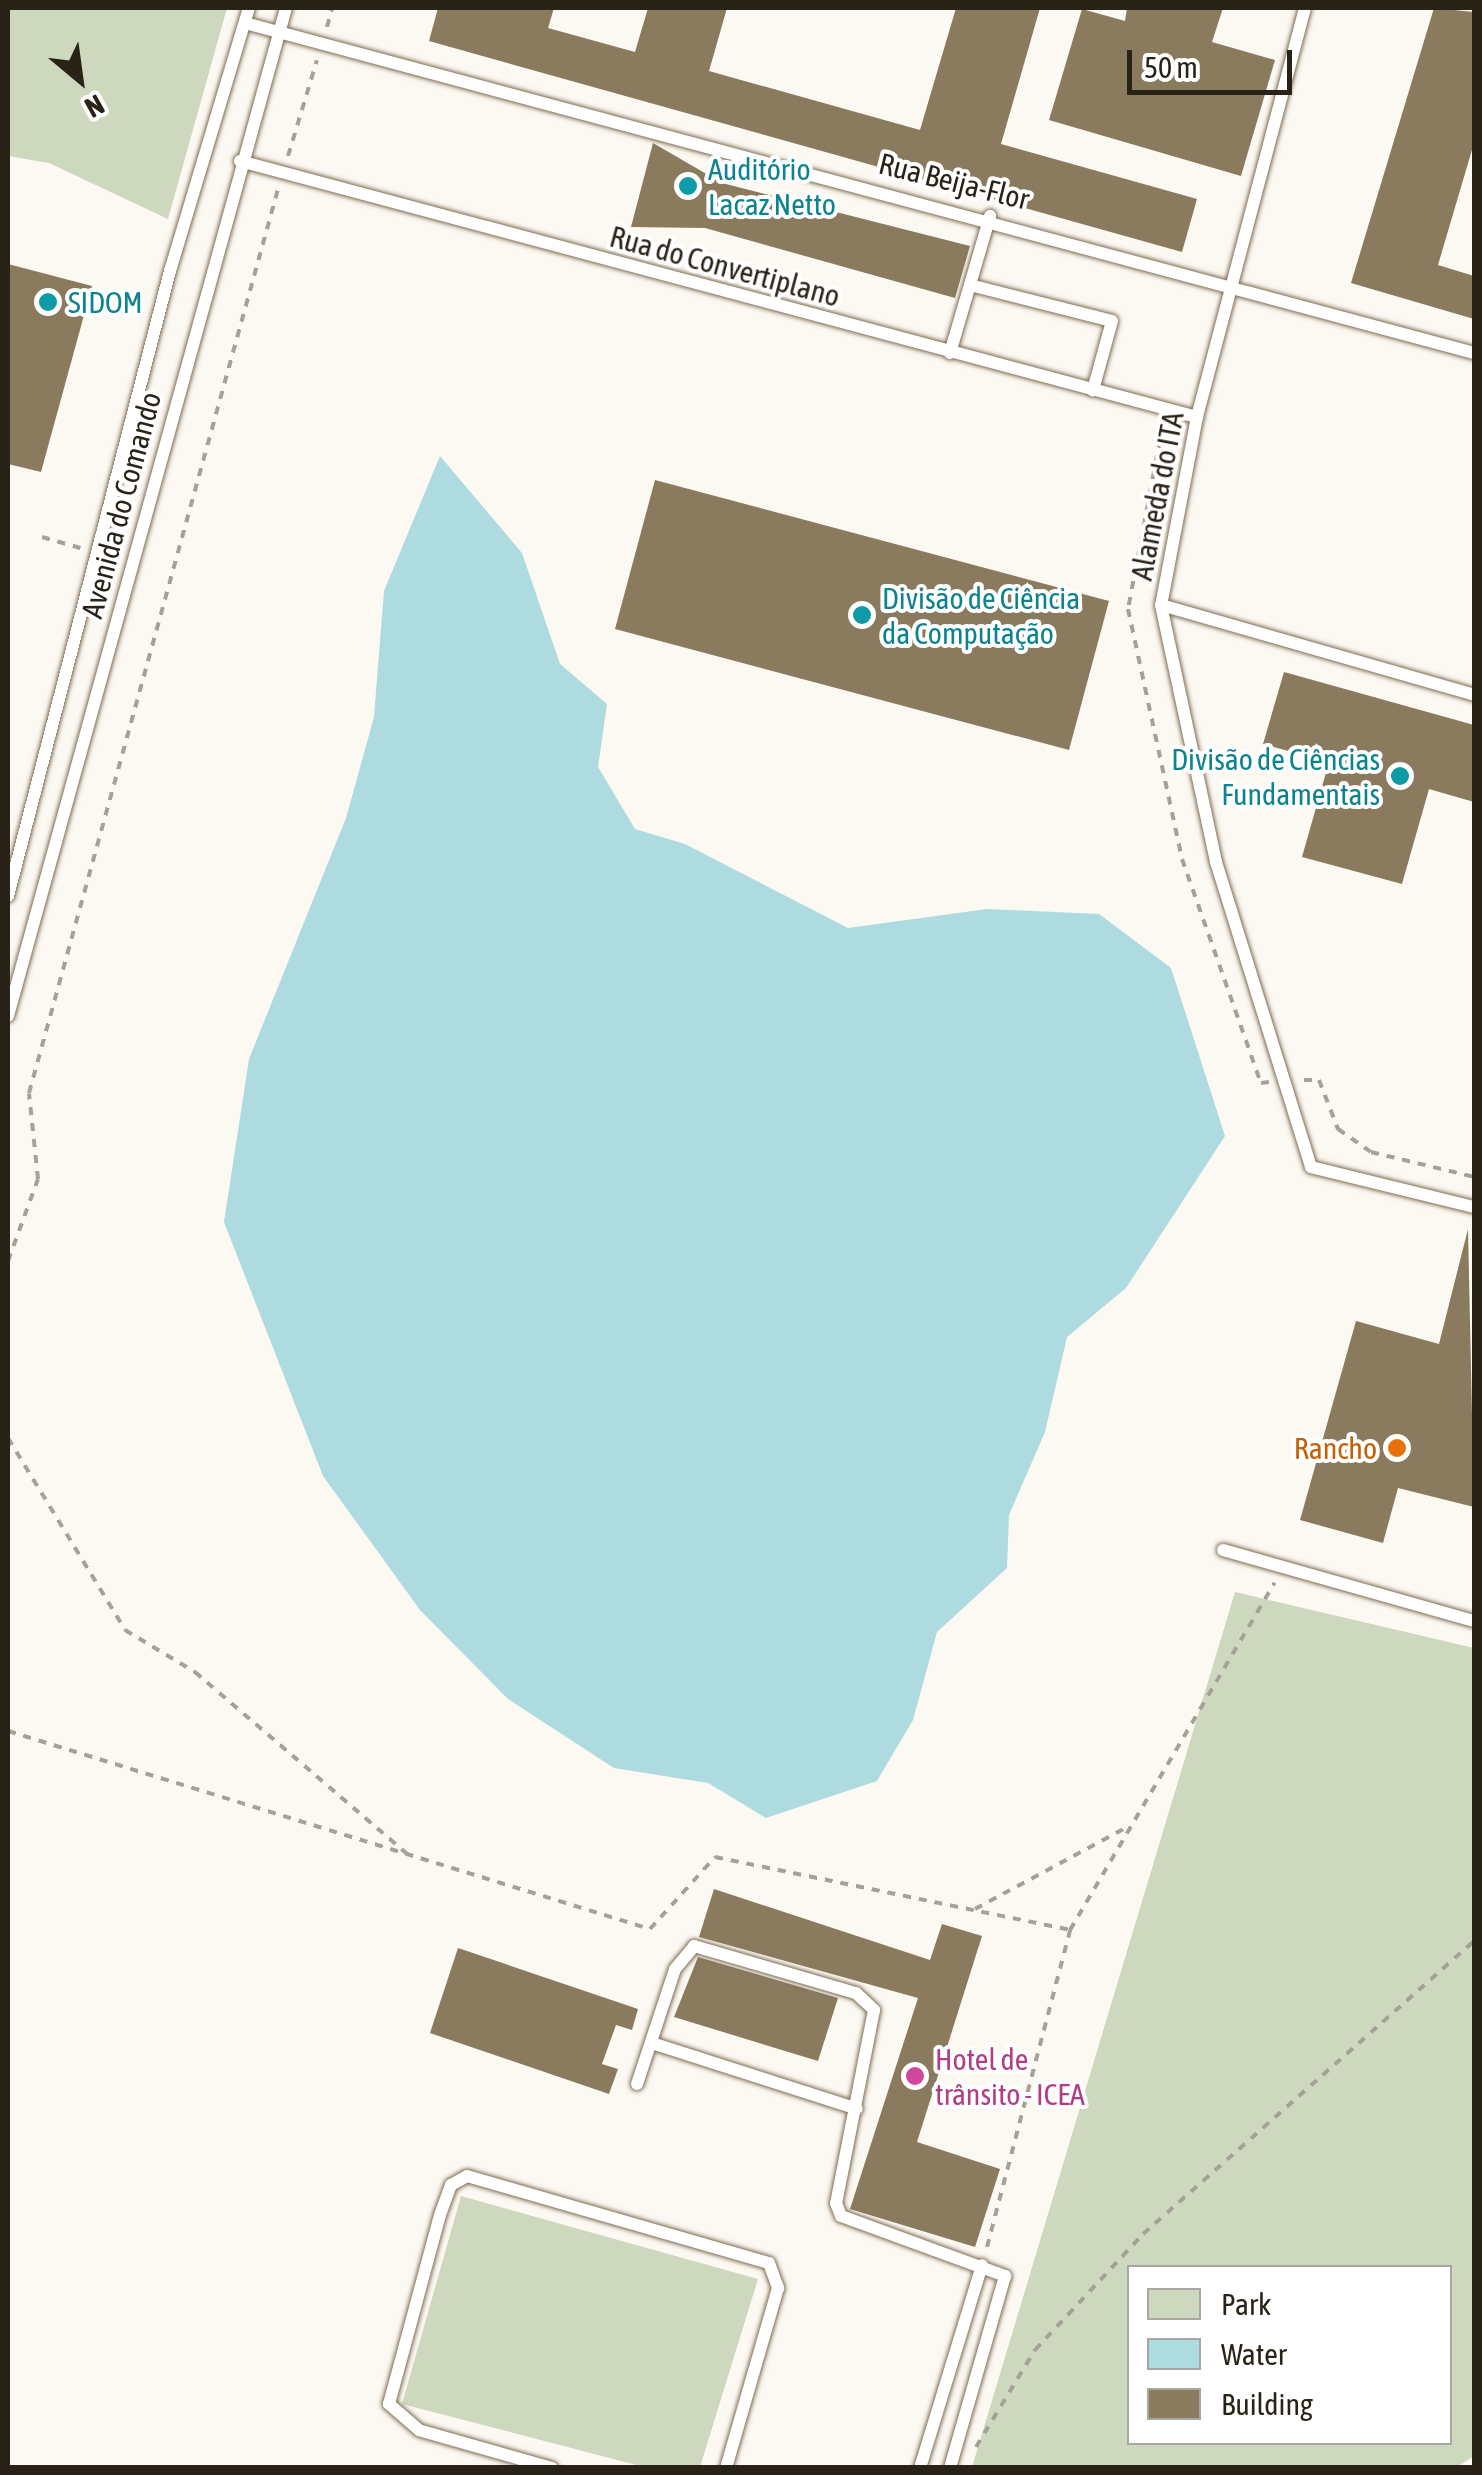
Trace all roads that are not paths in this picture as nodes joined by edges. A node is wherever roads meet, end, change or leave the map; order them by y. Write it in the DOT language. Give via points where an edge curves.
graph roads {
  1 [pos="249,8"];
  2 [pos="286,8"];
  3 [pos="1305,8"];
  4 [pos="245,22"];
  5 [pos="279,33"];
  6 [pos="240,161"];
  7 [pos="990,216"];
  8 [pos="1232,282"];
  9 [pos="970,285"];
  10 [pos="950,353"];
  11 [pos="1474,353"];
  12 [pos="1093,390"];
  13 [pos="1197,417"];
  14 [pos="1161,606"];
  15 [pos="1474,695"];
  16 [pos="8,896"];
  17 [pos="8,1016"];
  18 [pos="1474,1208"];
  19 [pos="1222,1550"];
  20 [pos="1474,1621"];
  21 [pos="652,2043"];
  22 [pos="637,2084"];
  23 [pos="857,2109"];
  24 [pos="982,2264"];
  25 [pos="552,2468"];
  26 [pos="726,2468"];
  27 [pos="920,2468"];
  28 [pos="950,2468"];
  1 -- 4 [label="lane, Avenida do Comando"];
  2 -- 5 [label="lane, Avenida do Comando"];
  3 -- 8 [label="lane, Alameda do ITA"];
  4 -- 5 [label="lane, Rua Beija-Flor"];
  4 -- 16 [label="lane, Avenida do Comando"];
  5 -- 6 [label="lane, Avenida do Comando"];
  5 -- 7 [label="lane, Rua Beija-Flor"];
  6 -- 10 [label="lane, Rua do Convertiplano"];
  6 -- 17 [label="lane, Avenida do Comando"];
  7 -- 8 [label="lane, Rua Beija-Flor"];
  7 -- 9 [label="lane"];
  8 -- 11 [label="lane, Rua Beija-Flor"];
  8 -- 13 [label="lane, Alameda do ITA"];
  9 -- 10 [label="lane"];
  9 -- 12 [label="lane" via="1112,321"];
  10 -- 12 [label="lane, Rua do Convertiplano"];
  12 -- 13 [label="lane, Rua do Convertiplano"];
  13 -- 14 [label="lane, Alameda do ITA"];
  14 -- 15 [label="lane"];
  14 -- 18 [label="lane, Alameda do ITA" via="1216,862 1311,1167"];
  19 -- 20 [label="lane"];
  21 -- 22 [label="lane"];
  21 -- 23 [label="lane"];
  21 -- 23 [label="lane" via="684,1953 718,1946 856,1992 874,2010"];
  23 -- 24 [label="lane" via="836,2203 841,2216"];
  24 -- 27 [label="lane"];
  24 -- 28 [label="lane" via="1002,2271 1005,2282"];
  25 -- 26 [label="lane" via="418,2430 389,2404 440,2214 451,2185 467,2176 769,2264 778,2288"];
}
